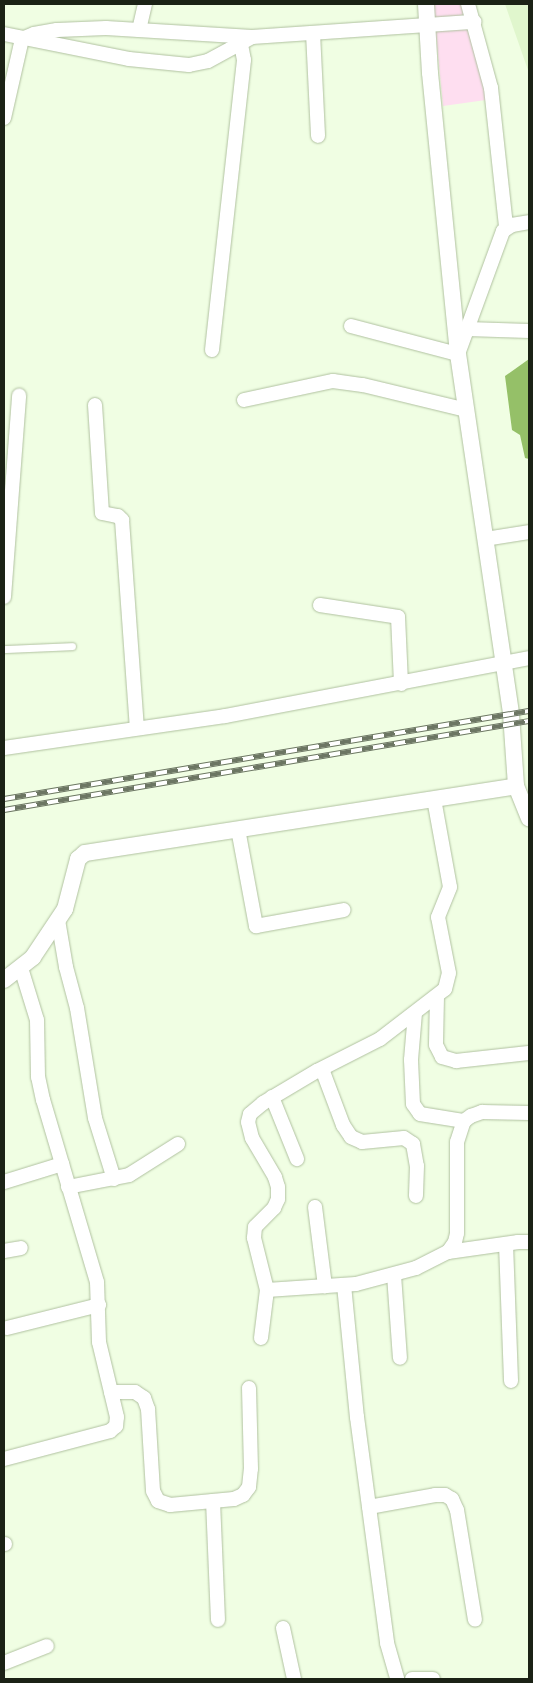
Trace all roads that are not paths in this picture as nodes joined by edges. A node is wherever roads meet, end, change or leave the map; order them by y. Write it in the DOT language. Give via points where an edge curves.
graph roads {
  1 [pos="146,4"];
  2 [pos="426,4"];
  3 [pos="468,4"];
  4 [pos="474,22"];
  5 [pos="427,26"];
  6 [pos="139,30"];
  7 [pos="314,33"];
  8 [pos="4,34"];
  9 [pos="22,39"];
  10 [pos="246,40"];
  11 [pos="4,118"];
  12 [pos="318,136"];
  13 [pos="529,222"];
  14 [pos="506,227"];
  15 [pos="351,326"];
  16 [pos="467,328"];
  17 [pos="529,331"];
  18 [pos="212,350"];
  19 [pos="458,354"];
  20 [pos="19,396"];
  21 [pos="244,400"];
  22 [pos="95,405"];
  23 [pos="466,410"];
  24 [pos="529,532"];
  25 [pos="485,538"];
  26 [pos="4,597"];
  27 [pos="320,605"];
  28 [pos="72,646"];
  29 [pos="4,649"];
  30 [pos="529,658"];
  31 [pos="504,663"];
  32 [pos="401,684"];
  33 [pos="137,727"];
  34 [pos="4,748"];
  35 [pos="516,786"];
  36 [pos="434,799"];
  37 [pos="529,820"];
  38 [pos="238,829"];
  39 [pos="344,910"];
  40 [pos="58,920"];
  41 [pos="21,968"];
  42 [pos="4,980"];
  43 [pos="437,996"];
  44 [pos="415,1012"];
  45 [pos="529,1053"];
  46 [pos="322,1069"];
  47 [pos="272,1097"];
  48 [pos="529,1113"];
  49 [pos="464,1121"];
  50 [pos="178,1144"];
  51 [pos="297,1159"];
  52 [pos="62,1164"];
  53 [pos="114,1179"];
  54 [pos="4,1182"];
  55 [pos="68,1186"];
  56 [pos="416,1196"];
  57 [pos="315,1207"];
  58 [pos="529,1242"];
  59 [pos="506,1244"];
  60 [pos="22,1248"];
  61 [pos="4,1251"];
  62 [pos="448,1252"];
  63 [pos="394,1275"];
  64 [pos="344,1285"];
  65 [pos="324,1286"];
  66 [pos="267,1290"];
  67 [pos="99,1305"];
  68 [pos="7,1328"];
  69 [pos="261,1338"];
  70 [pos="400,1358"];
  71 [pos="511,1381"];
  72 [pos="249,1388"];
  73 [pos="111,1392"];
  74 [pos="4,1459"];
  75 [pos="213,1501"];
  76 [pos="370,1506"];
  77 [pos="218,1620"];
  78 [pos="475,1620"];
  79 [pos="283,1628"];
  80 [pos="47,1646"];
  81 [pos="4,1663"];
  82 [pos="294,1679"];
  83 [pos="397,1679"];
  84 [pos="412,1679"];
  85 [pos="433,1679"];
  1 -- 6 [label="street"];
  2 -- 5 [label="street"];
  3 -- 4 [label="street"];
  4 -- 5 [label="street"];
  4 -- 14 [label="street" via="491,88"];
  5 -- 7 [label="street"];
  5 -- 19 [label="street"];
  6 -- 9 [label="street" via="57,30"];
  6 -- 10 [label="street"];
  7 -- 10 [label="street"];
  7 -- 12 [label="street"];
  8 -- 9 [label="street"];
  9 -- 10 [label="street" via="129,59 181,64 208,61"];
  9 -- 11 [label="street"];
  10 -- 18 [label="street"];
  13 -- 14 [label="street"];
  14 -- 16 [label="street"];
  15 -- 19 [label="street"];
  16 -- 17 [label="street"];
  16 -- 19 [label="street"];
  19 -- 23 [label="street"];
  20 -- 26 [label="street"];
  21 -- 23 [label="street" via="333,381"];
  22 -- 33 [label="street" via="102,514 118,516 122,520"];
  23 -- 25 [label="street"];
  24 -- 25 [label="street"];
  25 -- 31 [label="street"];
  27 -- 32 [label="street" via="398,617"];
  28 -- 29 [label="lane"];
  30 -- 31 [label="street"];
  31 -- 32 [label="street"];
  31 -- 35 [label="street"];
  32 -- 33 [label="street" via="225,716"];
  33 -- 34 [label="street"];
  35 -- 36 [label="street"];
  35 -- 37 [label="street"];
  36 -- 38 [label="street"];
  36 -- 43 [label="street" via="450,887 438,917 448,983"];
  38 -- 39 [label="street" via="256,926"];
  38 -- 40 [label="street" via="80,856 65,909"];
  40 -- 41 [label="street" via="34,957"];
  40 -- 53 [label="street" via="77,1008 95,1118"];
  41 -- 42 [label="street"];
  41 -- 52 [label="street" via="37,1020 41,1092"];
  43 -- 44 [label="street"];
  43 -- 45 [label="street" via="436,1045 442,1057 456,1060"];
  44 -- 46 [label="street" via="380,1039"];
  44 -- 49 [label="street" via="411,1060 413,1104 420,1114"];
  46 -- 47 [label="street"];
  46 -- 56 [label="street" via="343,1125 351,1136 362,1142 404,1138 413,1144 417,1166"];
  47 -- 51 [label="street"];
  47 -- 66 [label="street" via="256,1108 248,1122 252,1138 278,1187 274,1208 255,1227 254,1238"];
  48 -- 49 [label="street" via="482,1112"];
  49 -- 62 [label="street" via="457,1142 457,1233"];
  50 -- 53 [label="street" via="129,1174"];
  52 -- 54 [label="street"];
  52 -- 55 [label="street"];
  53 -- 55 [label="street"];
  55 -- 67 [label="street" via="90,1256"];
  57 -- 65 [label="street"];
  58 -- 59 [label="street"];
  59 -- 62 [label="street"];
  59 -- 71 [label="street"];
  60 -- 61 [label="street"];
  62 -- 63 [label="street"];
  63 -- 64 [label="street"];
  63 -- 70 [label="street"];
  64 -- 65 [label="street"];
  64 -- 76 [label="street" via="357,1417"];
  65 -- 66 [label="street"];
  66 -- 69 [label="street"];
  67 -- 68 [label="street"];
  67 -- 73 [label="street" via="99,1342"];
  72 -- 75 [label="street" via="249,1487 244,1495"];
  73 -- 74 [label="street" via="117,1417 116,1426 110,1431"];
  73 -- 75 [label="street" via="135,1392 144,1398 148,1408 153,1491 158,1501 170,1505"];
  75 -- 77 [label="street"];
  76 -- 78 [label="street" via="435,1496 452,1499 457,1510"];
  76 -- 83 [label="street" via="387,1643"];
  79 -- 82 [label="street"];
  80 -- 81 [label="street"];
  84 -- 85 [label="street"];
}
